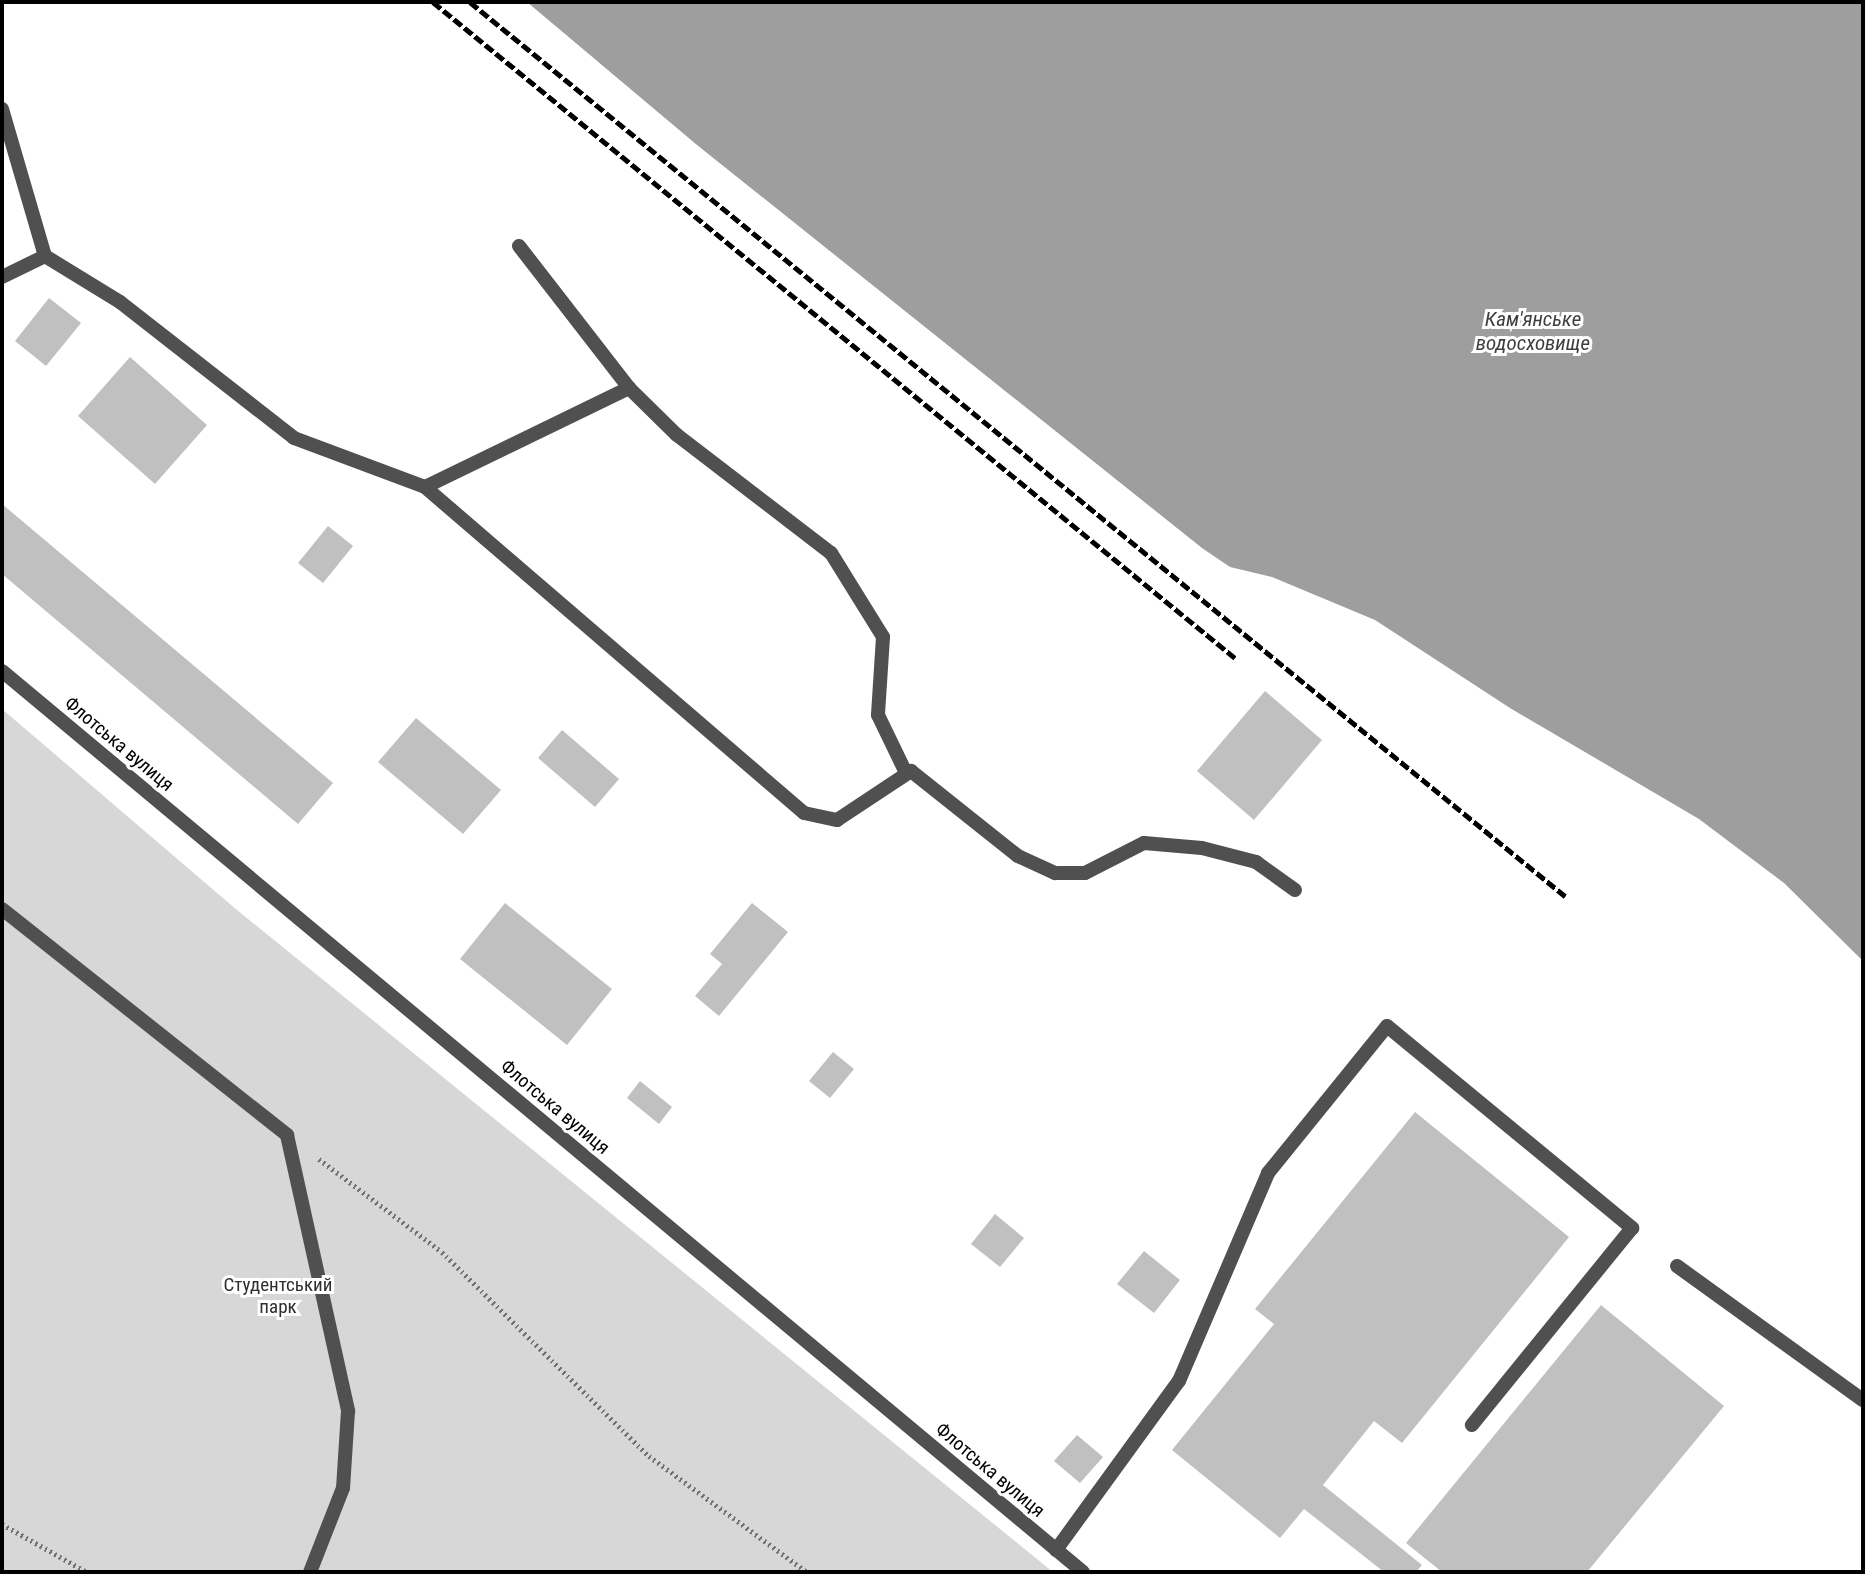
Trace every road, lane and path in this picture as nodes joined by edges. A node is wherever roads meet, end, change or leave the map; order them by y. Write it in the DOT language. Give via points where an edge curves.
graph roads {
  1 [pos="2,108"];
  2 [pos="519,246"];
  3 [pos="45,256"];
  4 [pos="4,271"];
  5 [pos="629,388"];
  6 [pos="425,487"];
  7 [pos="2,671"];
  8 [pos="906,774"];
  9 [pos="1295,890"];
  10 [pos="2,909"];
  11 [pos="287,1135"];
  12 [pos="1678,1266"];
  13 [pos="1863,1400"];
  14 [pos="1472,1425"];
  15 [pos="2,1524"];
  16 [pos="1056,1550"];
  17 [pos="87,1572"];
  18 [pos="310,1572"];
  19 [pos="807,1572"];
  20 [pos="1083,1572"];
  1 -- 3 [label="street"];
  2 -- 5 [label="street"];
  3 -- 4 [label="street"];
  3 -- 6 [label="street" via="120,302 294,438"];
  5 -- 6 [label="street"];
  5 -- 8 [label="street" via="677,435 831,553 883,637 878,715"];
  6 -- 8 [label="street" via="804,813 837,820"];
  7 -- 16 [label="street, Флотська вулиця"];
  8 -- 9 [label="street" via="911,771 1018,856 1055,873 1085,873 1144,843 1202,848 1256,862"];
  10 -- 11 [label="street"];
  11 -- 18 [label="street" via="348,1411 342,1488"];
  11 -- 19 [label="path" via="442,1252 649,1456"];
  12 -- 13 [label="street"];
  14 -- 16 [label="street" via="1632,1228 1387,1026 1268,1173 1179,1381"];
  15 -- 17 [label="path"];
  16 -- 20 [label="street, Флотська вулиця"];
}
